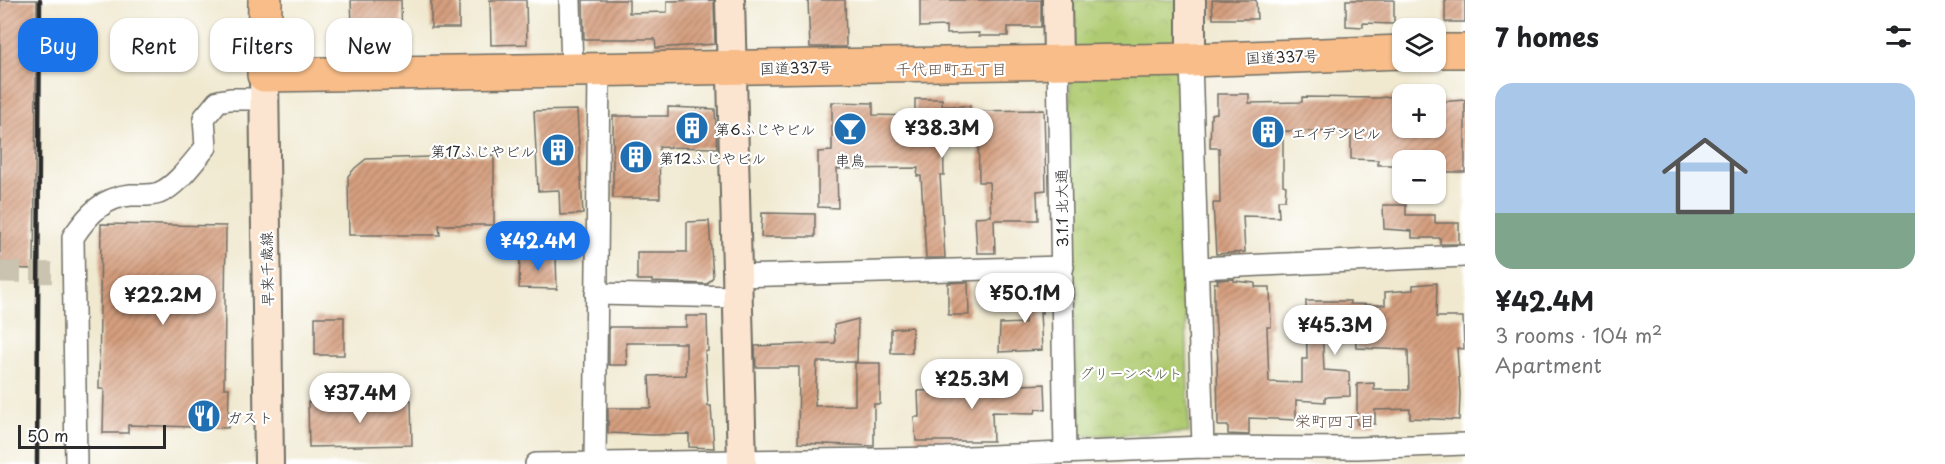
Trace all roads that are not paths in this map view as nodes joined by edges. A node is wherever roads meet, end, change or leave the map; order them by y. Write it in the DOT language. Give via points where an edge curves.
graph roads {
  1 [pos="265,0"];
  2 [pos="570,0"];
  3 [pos="730,0"];
  4 [pos="1057,0"];
  5 [pos="1191,0"];
  6 [pos="1446,51"];
  7 [pos="1465,51"];
  8 [pos="1392,52"];
  9 [pos="1191,60"];
  10 [pos="1058,62"];
  11 [pos="732,68"];
  12 [pos="585,70"];
  13 [pos="264,87"];
  14 [pos="1465,256"];
  15 [pos="1062,267"];
  16 [pos="1198,268"];
  17 [pos="738,286"];
  18 [pos="596,294"];
  19 [pos="1465,444"];
  20 [pos="1203,447"];
  21 [pos="1065,452"];
  22 [pos="1357,456"];
  23 [pos="945,461"];
  24 [pos="595,463"];
  25 [pos="742,463"];
  26 [pos="76,464"];
  27 [pos="269,464"];
  28 [pos="536,464"];
  1 -- 13 [label="highway"];
  2 -- 12 [label="street"];
  3 -- 11 [label="street"];
  4 -- 10 [label="street, 3.1.1 北大通"];
  5 -- 9 [label="street"];
  6 -- 7 [label="highway"];
  8 -- 9 [label="highway, 国道337号"];
  9 -- 10 [label="highway, 国道337号"];
  9 -- 16 [label="street"];
  10 -- 11 [label="highway, 国道337号"];
  10 -- 15 [label="street, 3.1.1 北大通"];
  11 -- 12 [label="highway, 国道337号"];
  11 -- 17 [label="street"];
  12 -- 13 [label="highway, 国道337号"];
  12 -- 18 [label="street"];
  13 -- 26 [label="street" via="218,101 204,118 206,147 166,190 103,202 73,237"];
  13 -- 27 [label="street, 早来千歳線"];
  14 -- 16 [label="street"];
  15 -- 17 [label="street"];
  15 -- 21 [label="street, 3.1.1 北大通"];
  16 -- 20 [label="street"];
  17 -- 18 [label="street"];
  17 -- 25 [label="street"];
  18 -- 24 [label="street"];
  19 -- 22 [label="street"];
  20 -- 21 [label="street"];
  20 -- 22 [label="street"];
  21 -- 23 [label="street"];
  23 -- 25 [label="street"];
  24 -- 25 [label="street"];
  24 -- 28 [label="street"];
}
